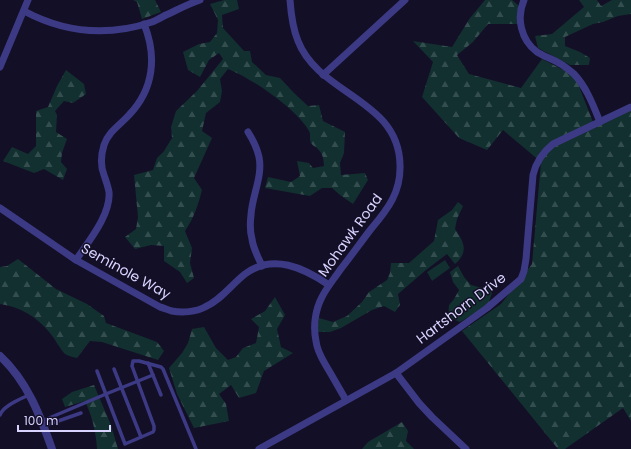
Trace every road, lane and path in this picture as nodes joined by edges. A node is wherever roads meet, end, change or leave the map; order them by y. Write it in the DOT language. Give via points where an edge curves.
graph roads {
  1 [pos="28,0"];
  2 [pos="200,0"];
  3 [pos="290,0"];
  4 [pos="405,0"];
  5 [pos="524,0"];
  6 [pos="189,2"];
  7 [pos="24,11"];
  8 [pos="144,24"];
  9 [pos="0,67"];
  10 [pos="323,75"];
  11 [pos="631,107"];
  12 [pos="600,122"];
  13 [pos="248,132"];
  14 [pos="0,208"];
  15 [pos="76,260"];
  16 [pos="262,266"];
  17 [pos="329,285"];
  18 [pos="0,356"];
  19 [pos="148,363"];
  20 [pos="114,369"];
  21 [pos="97,371"];
  22 [pos="396,373"];
  23 [pos="153,375"];
  24 [pos="138,381"];
  25 [pos="122,388"];
  26 [pos="30,394"];
  27 [pos="106,394"];
  28 [pos="161,395"];
  29 [pos="346,400"];
  30 [pos="81,412"];
  31 [pos="0,415"];
  32 [pos="42,424"];
  33 [pos="141,437"];
  34 [pos="125,447"];
  35 [pos="52,449"];
  36 [pos="196,449"];
  37 [pos="259,449"];
  38 [pos="466,449"];
  1 -- 7 [label="street"];
  2 -- 6 [label="street"];
  3 -- 10 [label="street, Mohawk Road" via="298,42 309,60"];
  4 -- 10 [label="street"];
  5 -- 12 [label="street" via="520,22 525,38 537,52 559,63 579,80"];
  6 -- 8 [label="street" via="153,22"];
  7 -- 8 [label="street" via="51,23 81,30 111,30"];
  7 -- 9 [label="street"];
  8 -- 15 [label="street" via="152,58 148,84 136,107 104,143 101,161 108,187 108,206 103,219"];
  10 -- 17 [label="street, Mohawk Road" via="360,100 384,121 396,141 400,163 398,185 390,206"];
  11 -- 12 [label="street, Hartshorn Drive"];
  12 -- 22 [label="street, Hartshorn Drive" via="553,144 540,157 533,175 526,259 521,279 488,308"];
  13 -- 16 [label="street" via="259,158 260,168 252,200 251,229 252,240"];
  14 -- 15 [label="street, Seminole Way"];
  15 -- 16 [label="street, Seminole Way" via="160,307 182,312 205,308 245,274"];
  16 -- 17 [label="street, Seminole Way" via="289,265 311,273"];
  17 -- 29 [label="street, Mohawk Road" via="321,298 315,322 316,342 318,352"];
  18 -- 26 [label="street"];
  19 -- 23 [label="lane"];
  19 -- 24 [label="lane" via="133,361 132,366"];
  19 -- 36 [label="lane" via="163,369"];
  20 -- 25 [label="lane"];
  21 -- 27 [label="lane"];
  22 -- 29 [label="street, Hartshorn Drive"];
  22 -- 38 [label="street" via="419,403"];
  23 -- 24 [label="lane"];
  23 -- 28 [label="lane"];
  24 -- 25 [label="lane"];
  24 -- 33 [label="lane" via="154,428 153,432"];
  25 -- 27 [label="lane"];
  25 -- 33 [label="lane"];
  26 -- 31 [label="lane" via="2,410"];
  26 -- 32 [label="street"];
  27 -- 32 [label="lane"];
  27 -- 34 [label="lane"];
  29 -- 37 [label="street, Hartshorn Drive"];
  30 -- 32 [label="lane"];
  32 -- 35 [label="street"];
  33 -- 34 [label="lane"];
}
